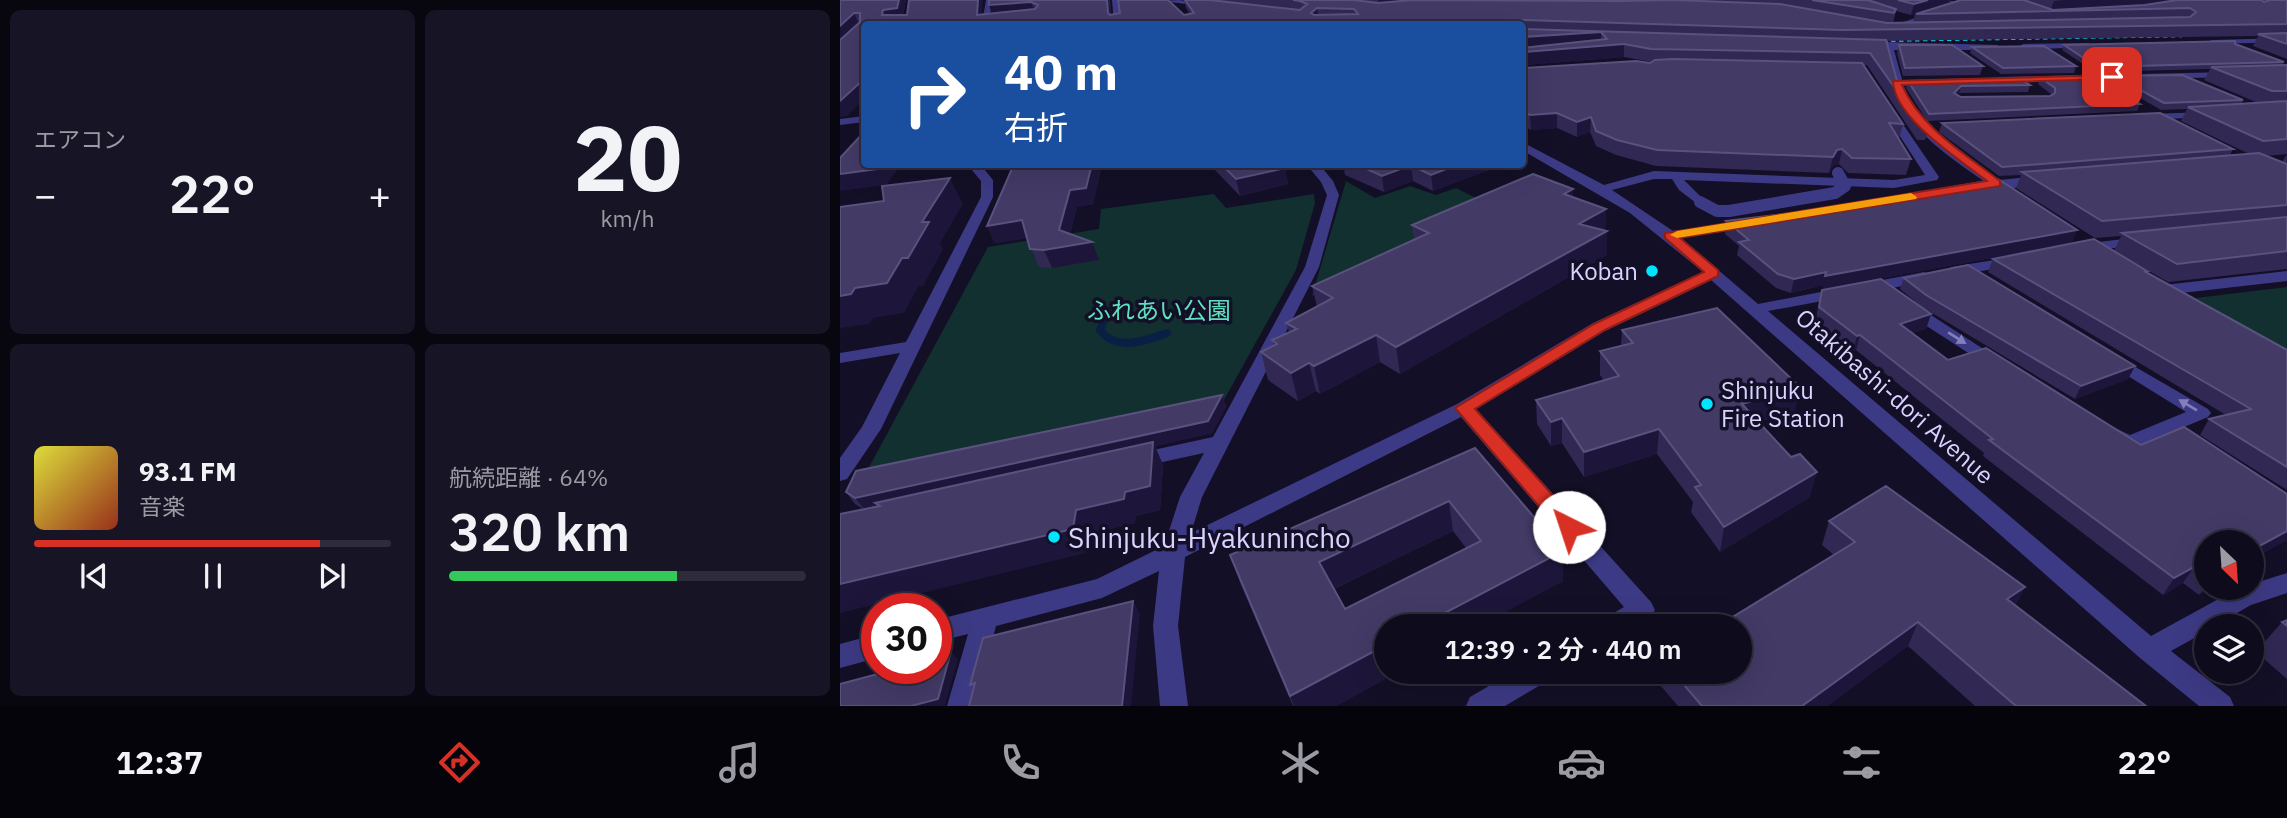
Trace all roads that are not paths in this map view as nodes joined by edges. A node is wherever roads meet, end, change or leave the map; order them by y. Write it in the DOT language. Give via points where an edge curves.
graph roads {
  1 [pos="989,0"];
  2 [pos="1115,0"];
  3 [pos="1156,0"];
  4 [pos="1166,1"];
  5 [pos="1211,5"];
  6 [pos="1962,5"];
  7 [pos="1183,13"];
  8 [pos="1899,17"];
  9 [pos="999,20"];
  10 [pos="1909,20"];
  11 [pos="987,21"];
  12 [pos="995,21"];
  13 [pos="1118,21"];
  14 [pos="1872,27"];
  15 [pos="1920,30"];
  16 [pos="1884,31"];
  17 [pos="2219,37"];
  18 [pos="2287,40"];
  19 [pos="2231,42"];
  20 [pos="2202,43"];
  21 [pos="1889,45"];
  22 [pos="2098,45"];
  23 [pos="2045,46"];
  24 [pos="1853,47"];
  25 [pos="1953,47"];
  26 [pos="2006,47"];
  27 [pos="2019,47"];
  28 [pos="2251,50"];
  29 [pos="2057,54"];
  30 [pos="1964,55"];
  31 [pos="2079,70"];
  32 [pos="2246,74"];
  33 [pos="1986,76"];
  34 [pos="2178,76"];
  35 [pos="2090,78"];
  36 [pos="2021,80"];
  37 [pos="1896,82"];
  38 [pos="1909,82"];
  39 [pos="2203,86"];
  40 [pos="2038,91"];
  41 [pos="2112,91"];
  42 [pos="1883,101"];
  43 [pos="2144,110"];
  44 [pos="2224,113"];
  45 [pos="2155,116"];
  46 [pos="2127,118"];
  47 [pos="861,119"];
  48 [pos="840,122"];
  49 [pos="1925,127"];
  50 [pos="1938,127"];
  51 [pos="2179,128"];
  52 [pos="1526,147"];
  53 [pos="977,168"];
  54 [pos="1316,168"];
  55 [pos="1838,173"];
  56 [pos="1675,175"];
  57 [pos="2050,179"];
  58 [pos="1996,183"];
  59 [pos="1969,187"];
  60 [pos="1603,189"];
  61 [pos="2017,197"];
  62 [pos="1769,220"];
  63 [pos="1670,236"];
  64 [pos="2163,239"];
  65 [pos="2084,243"];
  66 [pos="2062,251"];
  67 [pos="2035,257"];
  68 [pos="2119,263"];
  69 [pos="1967,269"];
  70 [pos="1713,273"];
  71 [pos="2287,276"];
  72 [pos="1990,284"];
  73 [pos="1881,285"];
  74 [pos="2186,303"];
  75 [pos="1755,309"];
  76 [pos="913,346"];
  77 [pos="2096,348"];
  78 [pos="840,358"];
  79 [pos="2006,369"];
  80 [pos="1464,408"];
  81 [pos="2096,424"];
  82 [pos="2167,426"];
  83 [pos="2189,441"];
  84 [pos="1221,442"];
  85 [pos="1112,467"];
  86 [pos="840,474"];
  87 [pos="1174,554"];
  88 [pos="2287,583"];
  89 [pos="1635,614"];
  90 [pos="985,619"];
  91 [pos="952,627"];
  92 [pos="861,650"];
  93 [pos="2148,650"];
  94 [pos="840,656"];
  95 [pos="1517,684"];
  96 [pos="961,706"];
  97 [pos="1174,706"];
  98 [pos="1479,706"];
  99 [pos="2220,706"];
  1 -- 11 [label="street"];
  2 -- 13 [label="street"];
  3 -- 4 [label="street"];
  4 -- 5 [label="street"];
  4 -- 7 [label="street"];
  6 -- 10 [label="street"];
  8 -- 10 [label="street"];
  9 -- 12 [label="street"];
  10 -- 16 [label="street"];
  14 -- 16 [label="street"];
  15 -- 16 [label="street"];
  17 -- 19 [label="street"];
  18 -- 19 [label="street"];
  19 -- 20 [label="street"];
  19 -- 28 [label="street"];
  21 -- 24 [label="street"];
  21 -- 25 [label="street"];
  21 -- 37 [label="street"];
  22 -- 23 [label="street"];
  23 -- 27 [label="street"];
  23 -- 29 [label="street"];
  25 -- 26 [label="street"];
  25 -- 30 [label="street"];
  31 -- 35 [label="street"];
  32 -- 34 [label="street"];
  33 -- 36 [label="street"];
  34 -- 35 [label="street"];
  34 -- 39 [label="street"];
  35 -- 36 [label="street"];
  35 -- 41 [label="street"];
  36 -- 40 [label="street"];
  37 -- 38 [label="street"];
  37 -- 49 [label="street" via="1906,105"];
  42 -- 56 [label="street" via="1933,177 1895,184"];
  43 -- 45 [label="street"];
  44 -- 45 [label="street"];
  45 -- 46 [label="street"];
  45 -- 51 [label="street"];
  47 -- 48 [label="street"];
  49 -- 50 [label="street"];
  49 -- 58 [label="street"];
  52 -- 60 [label="street, Otakibashi-dori Avenue"];
  53 -- 76 [label="street" via="987,180 986,197"];
  54 -- 84 [label="street" via="1333,195 1312,267"];
  55 -- 56 [label="street, bridge" via="1845,186 1835,193 1717,212 1700,202"];
  56 -- 60 [label="street" via="1654,175"];
  57 -- 58 [label="street"];
  58 -- 59 [label="street"];
  58 -- 61 [label="street"];
  60 -- 63 [label="street, Otakibashi-dori Avenue"];
  62 -- 63 [label="street"];
  63 -- 70 [label="street, Otakibashi-dori Avenue"];
  64 -- 65 [label="street"];
  65 -- 66 [label="street"];
  65 -- 68 [label="street"];
  67 -- 69 [label="street"];
  69 -- 72 [label="street"];
  69 -- 73 [label="street"];
  70 -- 75 [label="street, Otakibashi-dori Avenue"];
  70 -- 80 [label="street" via="1599,327"];
  71 -- 74 [label="street" via="2158,287"];
  73 -- 75 [label="street"];
  73 -- 79 [label="street, one-way"];
  75 -- 93 [label="street, Otakibashi-dori Avenue"];
  76 -- 78 [label="street"];
  76 -- 86 [label="street" via="871,429"];
  82 -- 77 [label="street, one-way" via="2201,413"];
  80 -- 87 [label="street"];
  80 -- 89 [label="street" via="1642,610"];
  81 -- 82 [label="street" via="2129,443"];
  82 -- 83 [label="street"];
  84 -- 85 [label="street"];
  84 -- 87 [label="street" via="1191,497"];
  87 -- 90 [label="street" via="1102,588"];
  87 -- 97 [label="street" via="1163,621"];
  88 -- 93 [label="street" via="2242,598"];
  90 -- 91 [label="street"];
  90 -- 96 [label="street"];
  92 -- 94 [label="street"];
  93 -- 99 [label="street, Otakibashi-dori Avenue"];
  95 -- 98 [label="street"];
}
